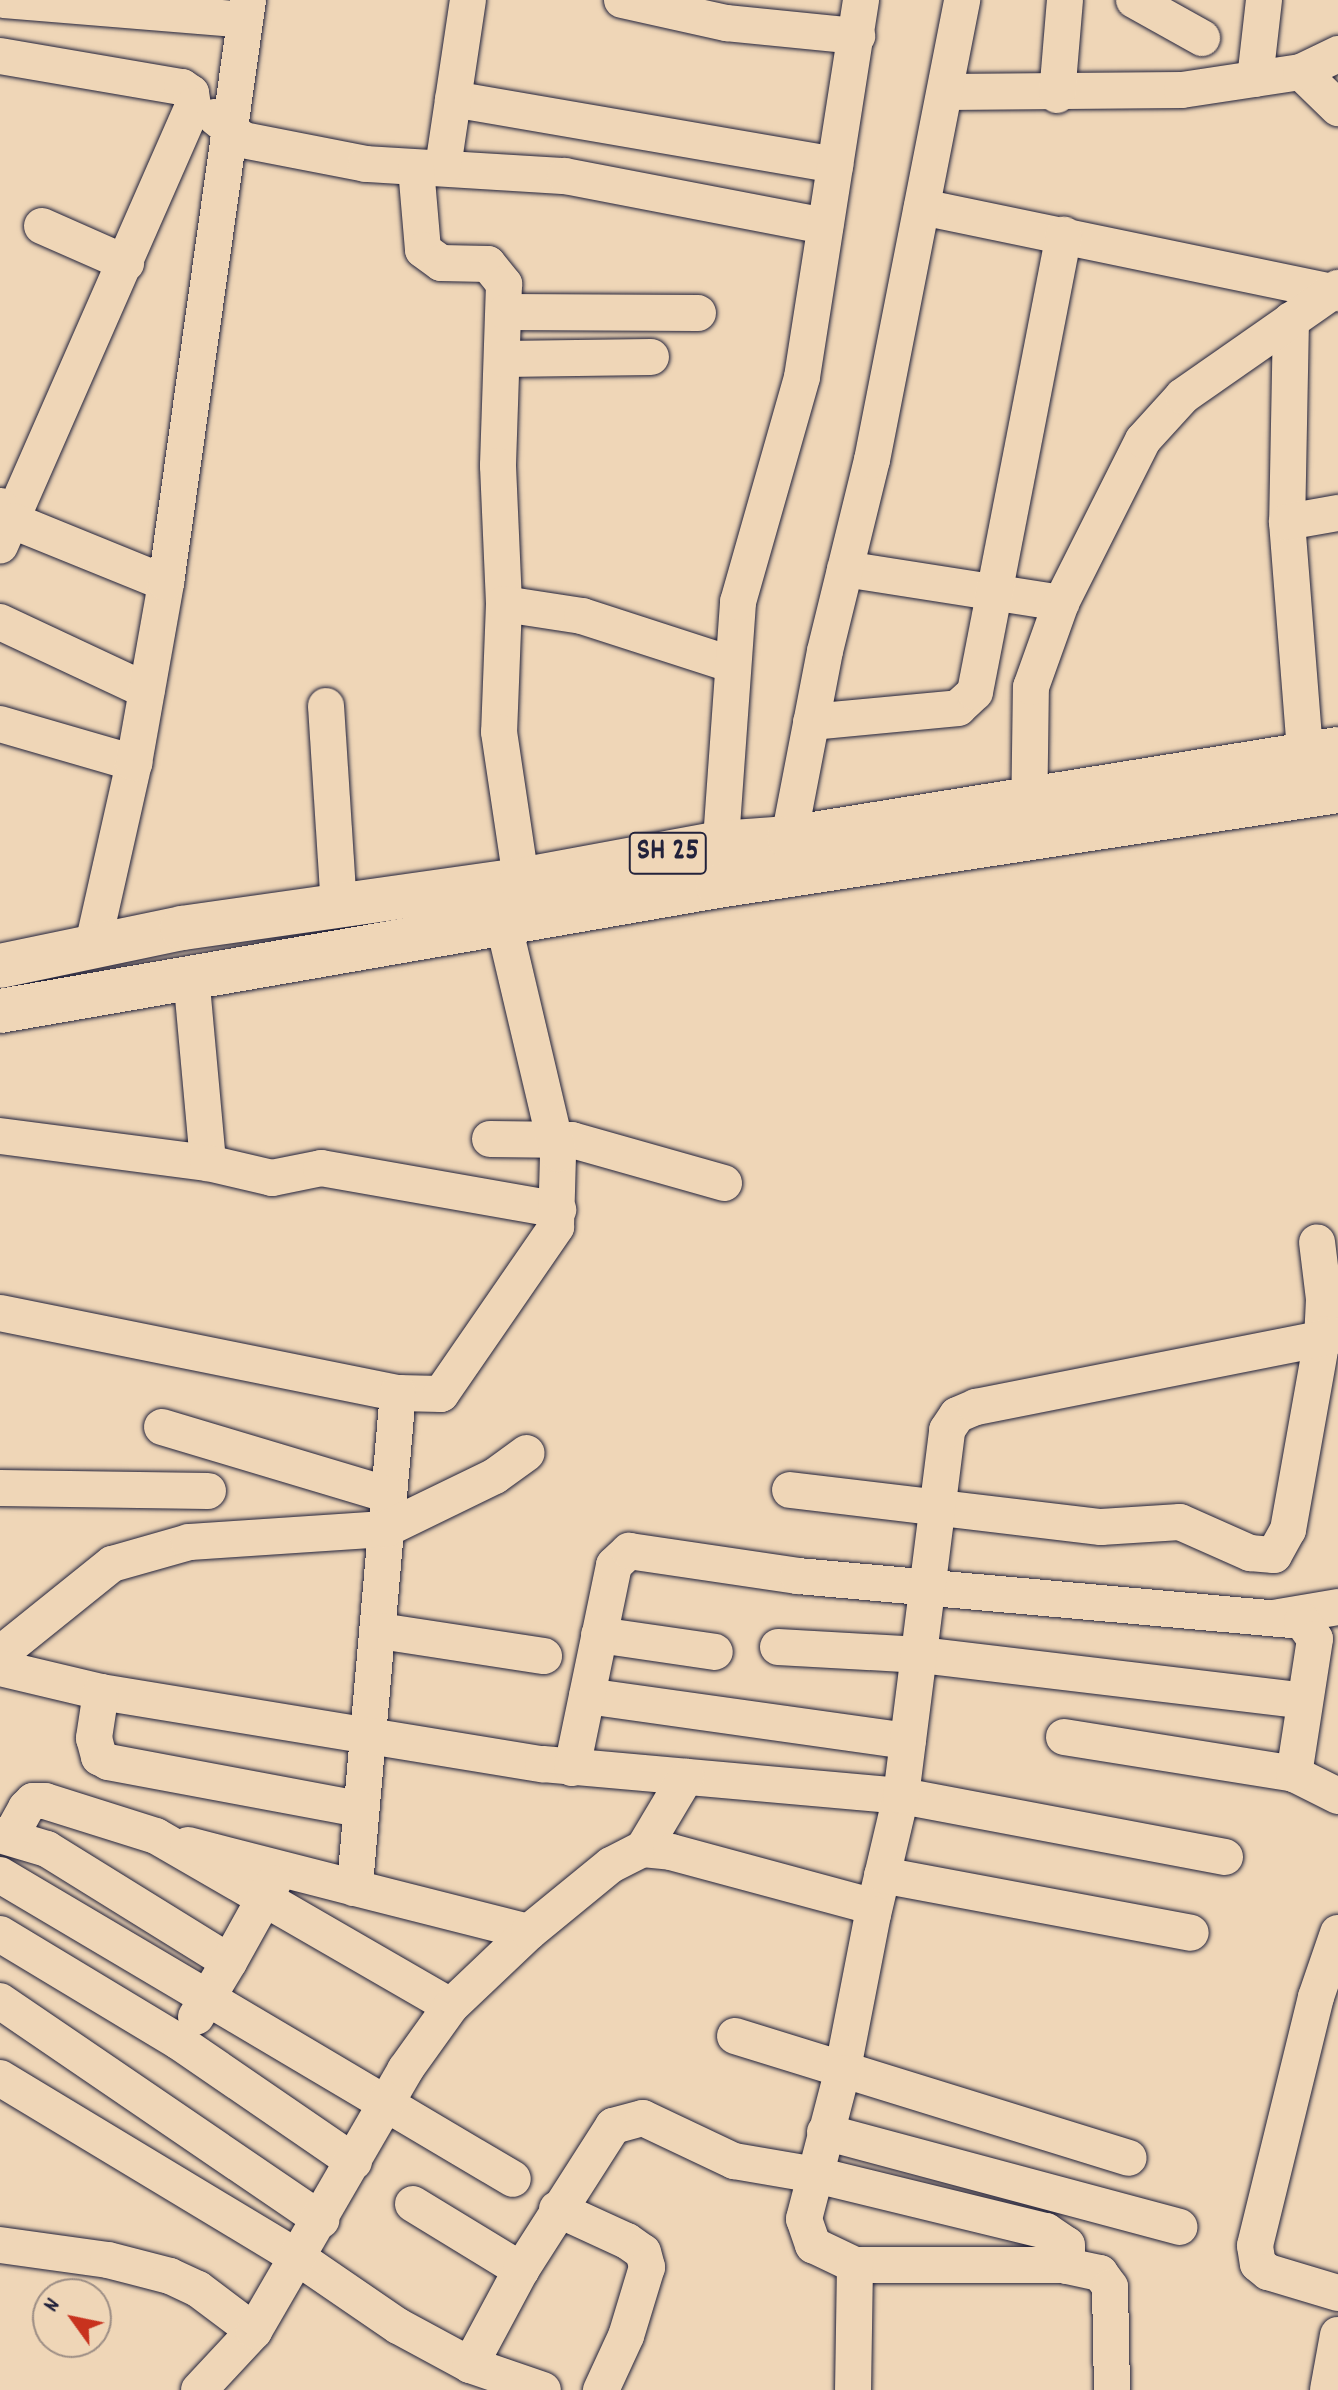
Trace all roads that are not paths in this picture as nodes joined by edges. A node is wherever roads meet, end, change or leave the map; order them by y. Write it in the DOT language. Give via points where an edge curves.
graph roads {
  1 [pos="4,0"];
  2 [pos="468,0"];
  3 [pos="622,0"];
  4 [pos="861,0"];
  5 [pos="962,0"];
  6 [pos="1065,0"];
  7 [pos="1134,0"];
  8 [pos="1264,0"];
  9 [pos="246,10"];
  10 [pos="730,11"];
  11 [pos="857,36"];
  12 [pos="1202,38"];
  13 [pos="1338,54"];
  14 [pos="0,56"];
  15 [pos="1301,72"];
  16 [pos="1255,79"];
  17 [pos="946,92"];
  18 [pos="191,93"];
  19 [pos="1057,95"];
  20 [pos="453,99"];
  21 [pos="1338,108"];
  22 [pos="232,134"];
  23 [pos="835,165"];
  24 [pos="430,167"];
  25 [pos="922,207"];
  26 [pos="42,226"];
  27 [pos="825,226"];
  28 [pos="1064,235"];
  29 [pos="126,263"];
  30 [pos="1336,291"];
  31 [pos="506,312"];
  32 [pos="698,313"];
  33 [pos="1291,320"];
  34 [pos="651,357"];
  35 [pos="503,359"];
  36 [pos="1338,513"];
  37 [pos="1287,522"];
  38 [pos="4,524"];
  39 [pos="845,569"];
  40 [pos="166,583"];
  41 [pos="994,595"];
  42 [pos="1061,603"];
  43 [pos="504,604"];
  44 [pos="0,622"];
  45 [pos="731,664"];
  46 [pos="147,691"];
  47 [pos="326,706"];
  48 [pos="811,722"];
  49 [pos="0,724"];
  50 [pos="1322,751"];
  51 [pos="134,763"];
  52 [pos="1338,791"];
  53 [pos="1029,819"];
  54 [pos="789,838"];
  55 [pos="720,843"];
  56 [pos="718,886"];
  57 [pos="339,906"];
  58 [pos="517,907"];
  59 [pos="92,949"];
  60 [pos="0,966"];
  61 [pos="191,975"];
  62 [pos="0,1011"];
  63 [pos="0,1136"];
  64 [pos="554,1138"];
  65 [pos="490,1139"];
  66 [pos="208,1163"];
  67 [pos="724,1183"];
  68 [pos="558,1210"];
  69 [pos="1317,1242"];
  70 [pos="0,1313"];
  71 [pos="1330,1337"];
  72 [pos="398,1393"];
  73 [pos="162,1427"];
  74 [pos="527,1453"];
  75 [pos="0,1488"];
  76 [pos="790,1490"];
  77 [pos="208,1491"];
  78 [pos="387,1512"];
  79 [pos="938,1512"];
  80 [pos="929,1587"];
  81 [pos="1338,1607"];
  82 [pos="1277,1617"];
  83 [pos="380,1631"];
  84 [pos="599,1635"];
  85 [pos="778,1647"];
  86 [pos="715,1652"];
  87 [pos="0,1654"];
  88 [pos="921,1655"];
  89 [pos="544,1656"];
  90 [pos="0,1668"];
  91 [pos="101,1692"];
  92 [pos="587,1696"];
  93 [pos="1304,1701"];
  94 [pos="368,1731"];
  95 [pos="1064,1737"];
  96 [pos="908,1741"];
  97 [pos="572,1768"];
  98 [pos="1294,1774"];
  99 [pos="686,1777"];
  100 [pos="901,1796"];
  101 [pos="1338,1796"];
  102 [pos="360,1809"];
  103 [pos="5,1836"];
  104 [pos="156,1836"];
  105 [pos="643,1849"];
  106 [pos="1225,1857"];
  107 [pos="281,1869"];
  108 [pos="0,1875"];
  109 [pos="882,1875"];
  110 [pos="355,1888"];
  111 [pos="263,1902"];
  112 [pos="873,1914"];
  113 [pos="529,1932"];
  114 [pos="1191,1933"];
  115 [pos="1338,1933"];
  116 [pos="0,1934"];
  117 [pos="229,1962"];
  118 [pos="209,2000"];
  119 [pos="0,2001"];
  120 [pos="451,2006"];
  121 [pos="735,2036"];
  122 [pos="179,2042"];
  123 [pos="842,2073"];
  124 [pos="0,2078"];
  125 [pos="384,2107"];
  126 [pos="825,2132"];
  127 [pos="1128,2158"];
  128 [pos="354,2162"];
  129 [pos="816,2175"];
  130 [pos="513,2179"];
  131 [pos="413,2204"];
  132 [pos="557,2209"];
  133 [pos="321,2220"];
  134 [pos="1180,2227"];
  135 [pos="0,2245"];
  136 [pos="300,2259"];
  137 [pos="855,2265"];
  138 [pos="1067,2266"];
  139 [pos="521,2270"];
  140 [pos="1338,2293"];
  141 [pos="254,2331"];
  142 [pos="1338,2335"];
  143 [pos="470,2365"];
  144 [pos="199,2390"];
  145 [pos="543,2390"];
  146 [pos="601,2390"];
  147 [pos="853,2390"];
  148 [pos="1112,2390"];
  149 [pos="1328,2390"];
  1 -- 9 [label="street"];
  2 -- 20 [label="street"];
  3 -- 10 [label="street"];
  4 -- 11 [label="street"];
  5 -- 17 [label="street"];
  6 -- 19 [label="street"];
  7 -- 12 [label="street"];
  8 -- 16 [label="street"];
  9 -- 22 [label="street"];
  10 -- 11 [label="street"];
  11 -- 23 [label="street"];
  13 -- 15 [label="street"];
  14 -- 18 [label="street" via="171,85"];
  15 -- 16 [label="street"];
  15 -- 21 [label="street"];
  16 -- 19 [label="street" via="1182,90"];
  17 -- 19 [label="street"];
  17 -- 25 [label="street"];
  18 -- 22 [label="street"];
  18 -- 29 [label="street" via="191,116"];
  20 -- 23 [label="street"];
  20 -- 24 [label="street"];
  22 -- 24 [label="street" via="282,149"];
  22 -- 40 [label="street"];
  23 -- 27 [label="street"];
  24 -- 27 [label="street" via="639,187"];
  24 -- 31 [label="street" via="423,250 441,263 474,261 498,271"];
  25 -- 28 [label="street"];
  25 -- 39 [label="street"];
  26 -- 29 [label="street"];
  27 -- 45 [label="street" via="802,377 738,602"];
  28 -- 30 [label="street"];
  28 -- 41 [label="street"];
  29 -- 38 [label="street"];
  30 -- 33 [label="street"];
  31 -- 32 [label="street"];
  31 -- 35 [label="street"];
  33 -- 37 [label="street"];
  33 -- 42 [label="street" via="1161,416 1143,440"];
  34 -- 35 [label="street"];
  35 -- 43 [label="street" via="498,466"];
  36 -- 37 [label="street"];
  37 -- 50 [label="street"];
  38 -- 40 [label="street"];
  39 -- 41 [label="street"];
  39 -- 48 [label="street"];
  40 -- 46 [label="street"];
  41 -- 42 [label="street"];
  41 -- 48 [label="street" via="969,702 958,708"];
  42 -- 53 [label="street" via="1031,687"];
  43 -- 45 [label="street" via="582,616"];
  43 -- 58 [label="street" via="500,761"];
  44 -- 46 [label="street"];
  45 -- 55 [label="street"];
  46 -- 51 [label="street"];
  47 -- 57 [label="street"];
  48 -- 54 [label="street"];
  49 -- 51 [label="street"];
  50 -- 53 [label="main road, SH 25"];
  51 -- 59 [label="street"];
  52 -- 53 [label="main road"];
  53 -- 54 [label="main road, SH 25"];
  53 -- 56 [label="main road"];
  54 -- 55 [label="main road, SH 25"];
  55 -- 56 [label="street"];
  55 -- 58 [label="main road, SH 25"];
  56 -- 58 [label="main road"];
  57 -- 58 [label="main road, SH 25"];
  57 -- 59 [label="main road, SH 25" via="182,928"];
  58 -- 61 [label="main road"];
  58 -- 64 [label="street"];
  59 -- 60 [label="main road, SH 25"];
  61 -- 62 [label="main road"];
  61 -- 66 [label="street"];
  63 -- 66 [label="street"];
  64 -- 65 [label="street"];
  64 -- 67 [label="street"];
  64 -- 68 [label="street"];
  66 -- 68 [label="street" via="272,1178 321,1168"];
  68 -- 72 [label="street" via="548,1245 451,1386 431,1396"];
  69 -- 71 [label="street"];
  70 -- 72 [label="street"];
  71 -- 79 [label="street" via="957,1415 943,1451"];
  71 -- 79 [label="street" via="1288,1530 1274,1555 1250,1553 1180,1522 1101,1527"];
  72 -- 78 [label="street"];
  73 -- 78 [label="street"];
  74 -- 78 [label="street" via="495,1476"];
  75 -- 77 [label="street"];
  76 -- 79 [label="street"];
  78 -- 83 [label="street"];
  78 -- 87 [label="street" via="189,1542 112,1564"];
  79 -- 80 [label="street"];
  80 -- 82 [label="street"];
  80 -- 84 [label="street" via="798,1576 629,1551 614,1565"];
  80 -- 88 [label="street"];
  81 -- 82 [label="street"];
  82 -- 93 [label="street" via="1302,1621 1315,1639"];
  83 -- 89 [label="street"];
  83 -- 94 [label="street"];
  84 -- 86 [label="street"];
  84 -- 92 [label="street"];
  85 -- 88 [label="street"];
  88 -- 93 [label="street"];
  88 -- 96 [label="street"];
  90 -- 91 [label="street"];
  91 -- 94 [label="street"];
  91 -- 102 [label="street" via="94,1738 99,1757 108,1762"];
  92 -- 96 [label="street"];
  92 -- 97 [label="street"];
  93 -- 98 [label="street"];
  94 -- 97 [label="street"];
  94 -- 102 [label="street"];
  95 -- 98 [label="street"];
  96 -- 100 [label="street"];
  97 -- 99 [label="street"];
  98 -- 101 [label="street"];
  99 -- 100 [label="street"];
  99 -- 105 [label="street"];
  100 -- 106 [label="street"];
  100 -- 109 [label="street"];
  102 -- 110 [label="street"];
  103 -- 104 [label="street" via="26,1808 45,1801"];
  103 -- 117 [label="street" via="47,1849"];
  104 -- 107 [label="street"];
  104 -- 111 [label="street"];
  105 -- 112 [label="street" via="864,1904"];
  105 -- 113 [label="street" via="611,1865"];
  107 -- 110 [label="street"];
  107 -- 111 [label="street"];
  108 -- 118 [label="street"];
  109 -- 112 [label="street"];
  109 -- 114 [label="street"];
  110 -- 113 [label="street"];
  111 -- 117 [label="street"];
  111 -- 120 [label="street"];
  112 -- 123 [label="street"];
  113 -- 120 [label="street"];
  115 -- 140 [label="street" via="1316,1997 1255,2246 1258,2264 1268,2272"];
  116 -- 122 [label="street"];
  117 -- 118 [label="street"];
  118 -- 122 [label="street"];
  118 -- 125 [label="street"];
  119 -- 133 [label="street"];
  120 -- 125 [label="street"];
  121 -- 123 [label="street"];
  122 -- 128 [label="street"];
  123 -- 126 [label="street"];
  123 -- 127 [label="street"];
  124 -- 136 [label="street"];
  125 -- 128 [label="street"];
  125 -- 130 [label="street"];
  126 -- 129 [label="street"];
  126 -- 134 [label="street"];
  128 -- 133 [label="street"];
  129 -- 132 [label="street" via="734,2161 643,2118 627,2118 613,2126"];
  129 -- 137 [label="street" via="806,2233 813,2245"];
  129 -- 138 [label="street" via="1046,2231 1067,2245"];
  131 -- 139 [label="street"];
  132 -- 139 [label="street"];
  132 -- 146 [label="street" via="627,2241 643,2252 647,2267 626,2336"];
  133 -- 136 [label="street"];
  135 -- 141 [label="street" via="108,2260 170,2276 198,2289"];
  136 -- 141 [label="street"];
  136 -- 143 [label="street" via="398,2326"];
  137 -- 138 [label="street"];
  137 -- 147 [label="street"];
  138 -- 148 [label="street" via="1100,2273 1110,2287"];
  139 -- 143 [label="street"];
  141 -- 144 [label="street"];
  142 -- 149 [label="street"];
  143 -- 145 [label="street"];
}
